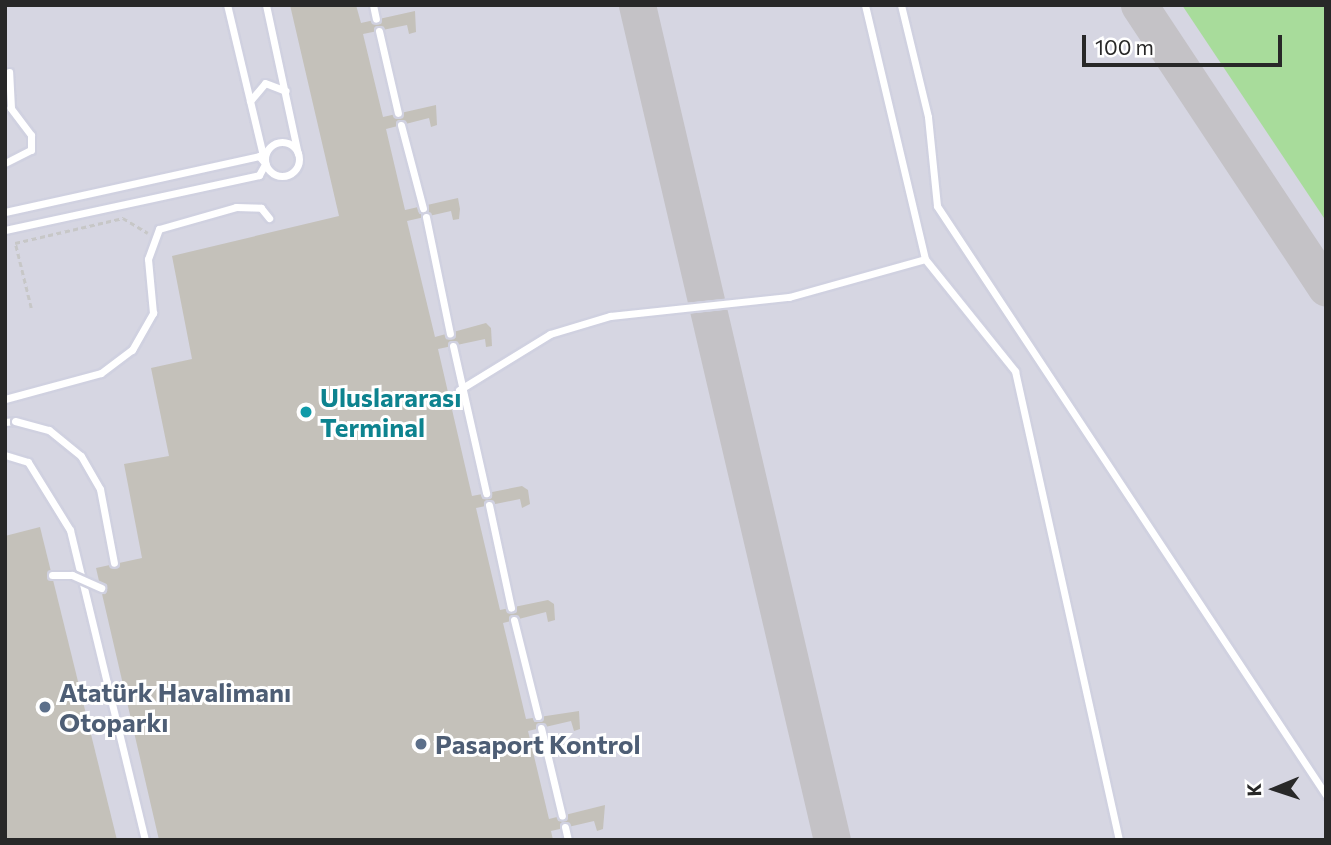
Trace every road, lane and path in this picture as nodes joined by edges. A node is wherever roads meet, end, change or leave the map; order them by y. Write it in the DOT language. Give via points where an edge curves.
graph roads {
  1 [pos="233,5"];
  2 [pos="267,5"];
  3 [pos="373,5"];
  4 [pos="865,5"];
  5 [pos="901,5"];
  6 [pos="228,9"];
  7 [pos="376,19"];
  8 [pos="379,31"];
  9 [pos="9,72"];
  10 [pos="286,91"];
  11 [pos="250,102"];
  12 [pos="398,113"];
  13 [pos="401,125"];
  14 [pos="298,154"];
  15 [pos="5,163"];
  16 [pos="265,164"];
  17 [pos="423,208"];
  18 [pos="5,212"];
  19 [pos="269,218"];
  20 [pos="426,218"];
  21 [pos="5,230"];
  22 [pos="154,237"];
  23 [pos="925,259"];
  24 [pos="32,308"];
  25 [pos="450,334"];
  26 [pos="453,346"];
  27 [pos="459,390"];
  28 [pos="5,399"];
  29 [pos="5,422"];
  30 [pos="5,455"];
  31 [pos="486,493"];
  32 [pos="489,505"];
  33 [pos="114,563"];
  34 [pos="52,575"];
  35 [pos="101,588"];
  36 [pos="511,608"];
  37 [pos="514,620"];
  38 [pos="538,716"];
  39 [pos="541,728"];
  40 [pos="1326,795"];
  41 [pos="562,816"];
  42 [pos="565,828"];
  43 [pos="145,840"];
  44 [pos="568,840"];
  45 [pos="1119,840"];
  1 -- 6 [label="lane"];
  2 -- 10 [label="lane"];
  3 -- 7 [label="lane"];
  4 -- 23 [label="lane"];
  5 -- 40 [label="lane" via="928,117 937,206"];
  6 -- 11 [label="lane"];
  8 -- 12 [label="lane"];
  9 -- 15 [label="lane" via="11,108 30,135 31,150"];
  10 -- 11 [label="lane" via="265,83"];
  10 -- 14 [label="lane"];
  11 -- 16 [label="lane"];
  13 -- 17 [label="lane"];
  14 -- 16 [label="lane" via="289,175 278,176"];
  14 -- 16 [label="lane" via="288,143 277,142 268,149"];
  16 -- 18 [label="lane" via="259,156"];
  16 -- 21 [label="lane" via="259,175"];
  19 -- 22 [label="lane" via="261,208 236,207 159,229"];
  20 -- 25 [label="lane"];
  22 -- 24 [label="path" via="123,218 15,243"];
  22 -- 28 [label="lane" via="148,259 154,281 153,313 132,350 101,373"];
  23 -- 27 [label="lane" via="789,297 610,316 550,334"];
  23 -- 45 [label="lane" via="1016,371"];
  26 -- 27 [label="lane"];
  27 -- 31 [label="lane"];
  29 -- 33 [label="lane, bridge" via="49,430 82,456 100,489"];
  30 -- 43 [label="lane" via="28,462 70,530"];
  32 -- 36 [label="lane"];
  34 -- 35 [label="lane, bridge" via="72,575"];
  37 -- 38 [label="lane"];
  39 -- 41 [label="lane"];
  42 -- 44 [label="lane"];
}
